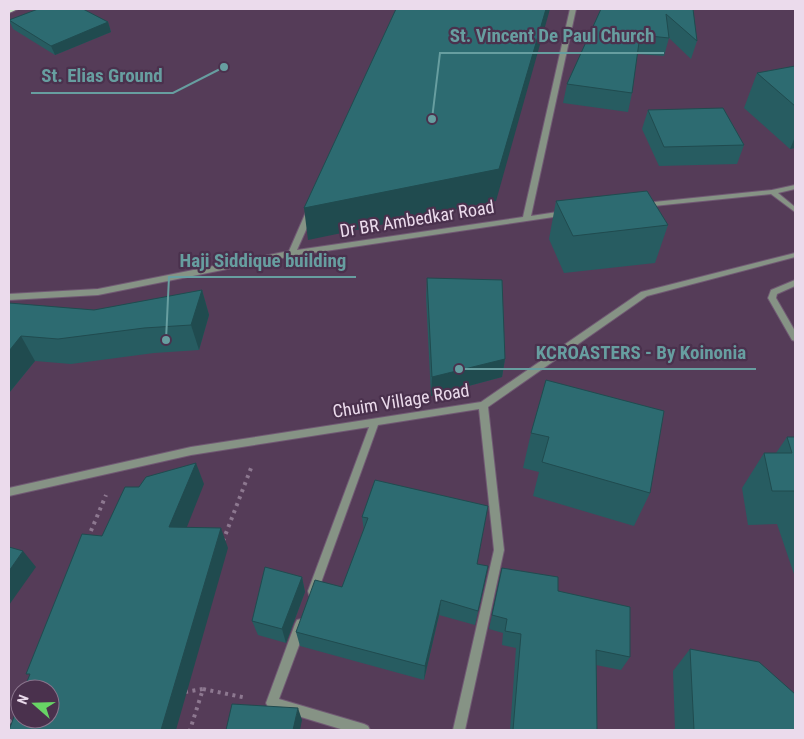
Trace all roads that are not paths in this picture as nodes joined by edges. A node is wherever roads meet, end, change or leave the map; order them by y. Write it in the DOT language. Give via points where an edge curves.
graph roads {
  1 [pos="14,9"];
  2 [pos="573,9"];
  3 [pos="9,11"];
  4 [pos="795,187"];
  5 [pos="772,192"];
  6 [pos="313,206"];
  7 [pos="636,206"];
  8 [pos="795,210"];
  9 [pos="576,212"];
  10 [pos="527,217"];
  11 [pos="292,253"];
  12 [pos="795,255"];
  13 [pos="795,283"];
  14 [pos="9,298"];
  15 [pos="795,338"];
  16 [pos="483,405"];
  17 [pos="375,422"];
  18 [pos="9,492"];
  19 [pos="364,730"];
  20 [pos="459,730"];
  1 -- 3 [label="main road"];
  2 -- 10 [label="street"];
  4 -- 5 [label="street"];
  5 -- 7 [label="street"];
  5 -- 8 [label="street"];
  6 -- 11 [label="street"];
  9 -- 10 [label="street, Dr BR Ambedkar Road"];
  10 -- 11 [label="street, Dr BR Ambedkar Road"];
  11 -- 14 [label="street, Dr BR Ambedkar Road" via="98,292"];
  12 -- 16 [label="street, Chuim Village Road" via="644,294"];
  13 -- 15 [label="street" via="774,292 772,298"];
  16 -- 17 [label="street, Chuim Village Road"];
  16 -- 20 [label="street" via="499,550"];
  17 -- 18 [label="street, Chuim Village Road" via="191,451"];
  17 -- 19 [label="street" via="272,703"];
}
